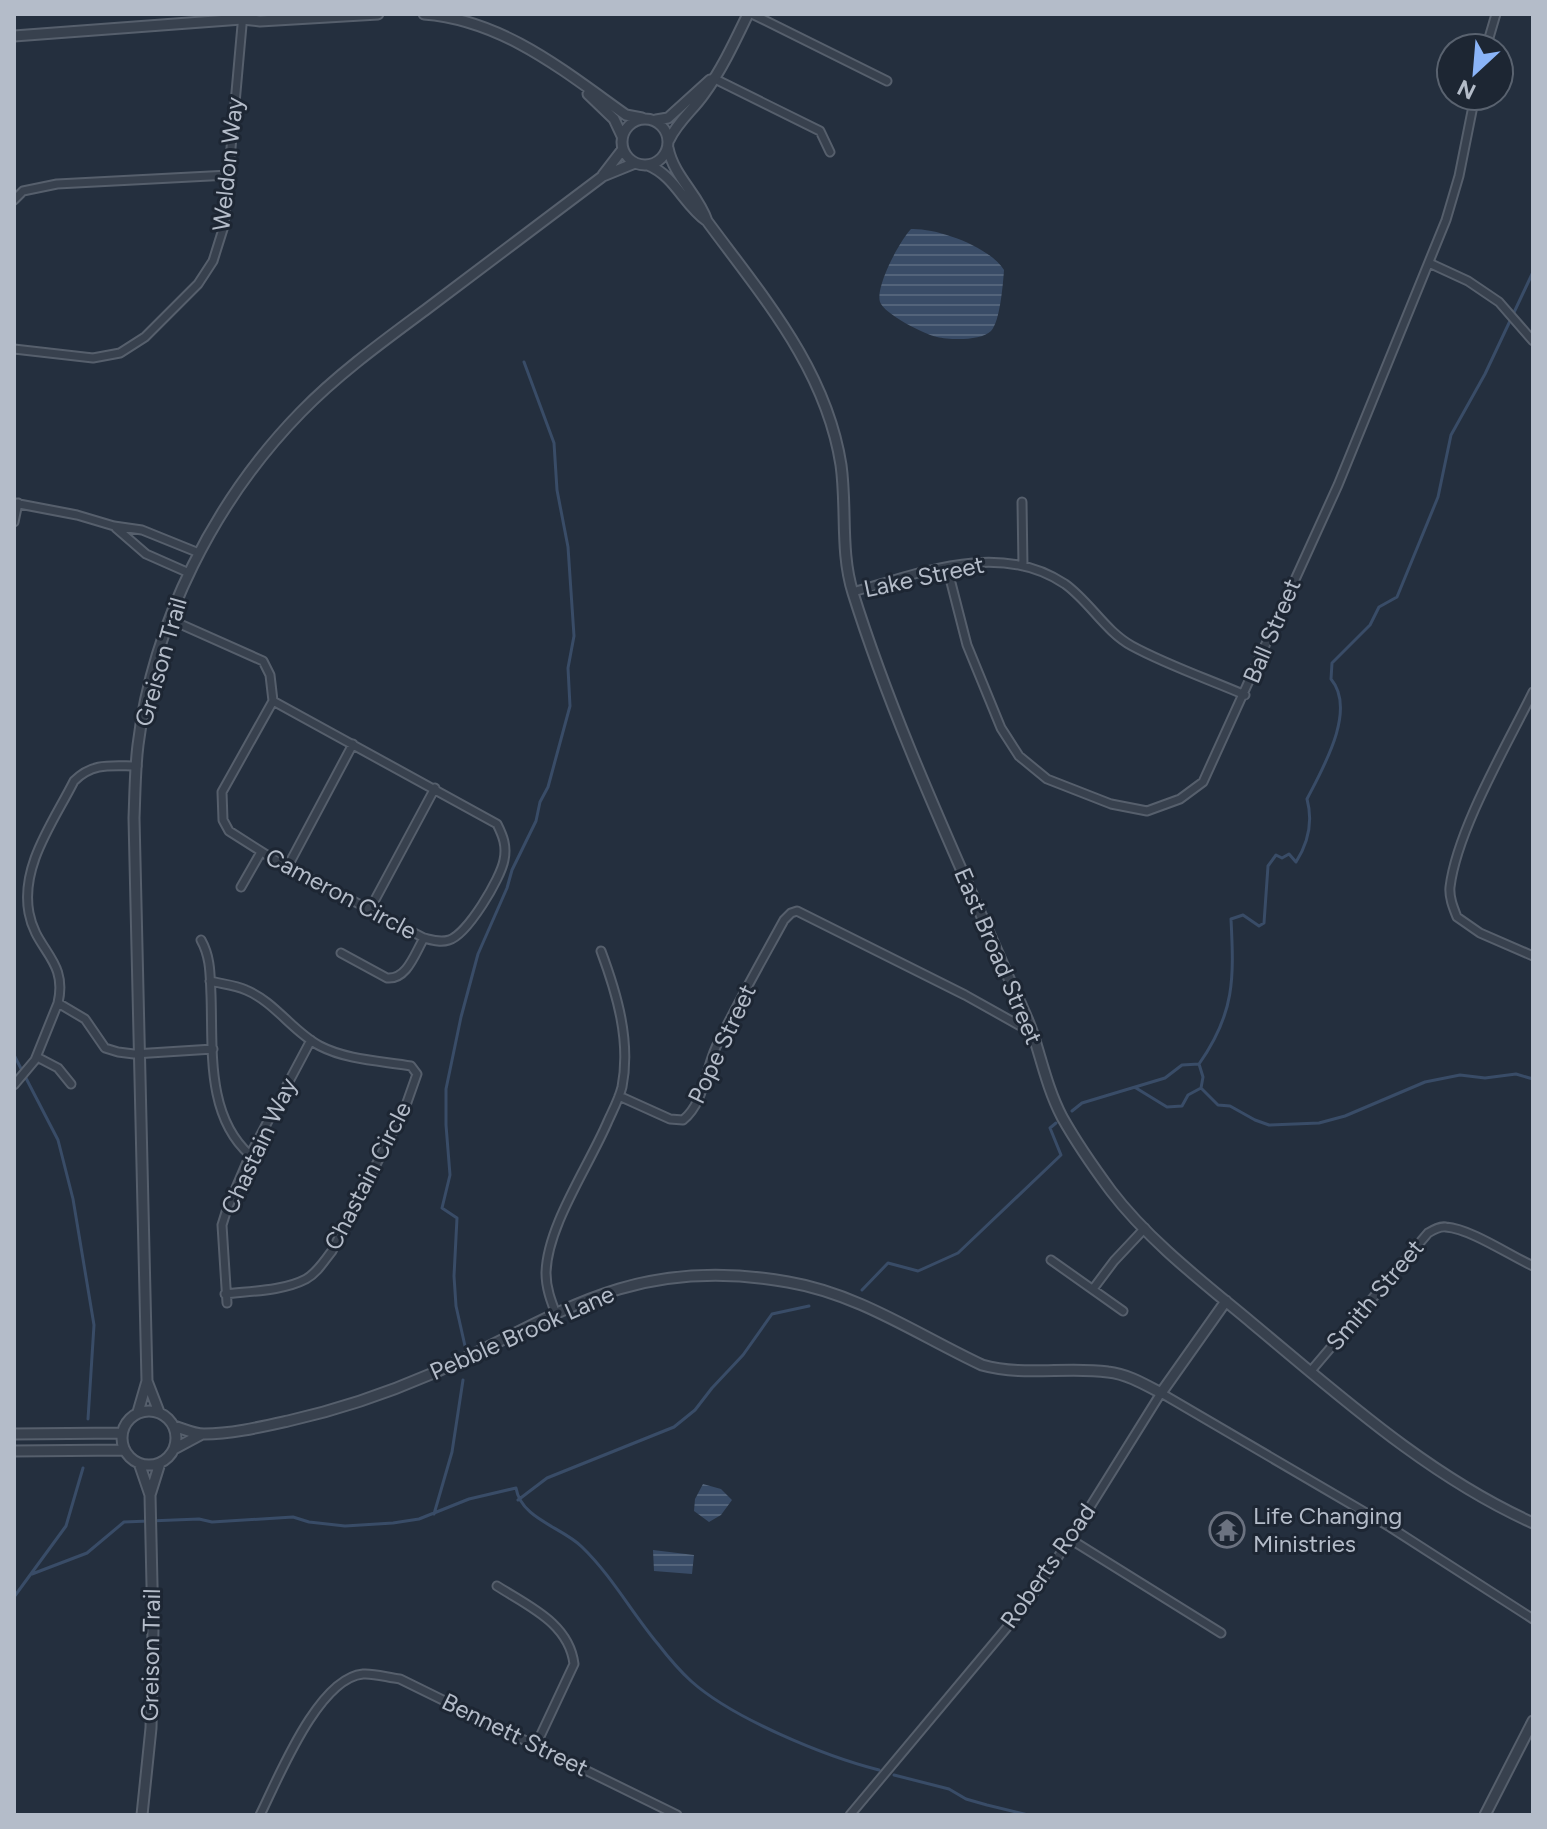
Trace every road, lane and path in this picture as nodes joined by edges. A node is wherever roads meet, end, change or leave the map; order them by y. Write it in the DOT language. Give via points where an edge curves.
graph roads {
  1 [pos="149,14"];
  2 [pos="378,14"];
  3 [pos="424,14"];
  4 [pos="750,14"];
  5 [pos="242,16"];
  6 [pos="153,27"];
  7 [pos="14,36"];
  8 [pos="713,78"];
  9 [pos="575,80"];
  10 [pos="887,81"];
  11 [pos="1472,112"];
  12 [pos="642,118"];
  13 [pos="655,120"];
  14 [pos="622,136"];
  15 [pos="668,144"];
  16 [pos="623,149"];
  17 [pos="830,152"];
  18 [pos="635,163"];
  19 [pos="648,165"];
  20 [pos="229,175"];
  21 [pos="603,176"];
  22 [pos="14,200"];
  23 [pos="707,221"];
  24 [pos="1429,263"];
  25 [pos="1533,341"];
  26 [pos="14,349"];
  27 [pos="1022,502"];
  28 [pos="16,503"];
  29 [pos="14,522"];
  30 [pos="114,526"];
  31 [pos="199,553"];
  32 [pos="1023,566"];
  33 [pos="947,567"];
  34 [pos="189,573"];
  35 [pos="853,592"];
  36 [pos="171,620"];
  37 [pos="1533,692"];
  38 [pos="1245,695"];
  39 [pos="273,701"];
  40 [pos="353,744"];
  41 [pos="137,766"];
  42 [pos="435,788"];
  43 [pos="261,852"];
  44 [pos="288,866"];
  45 [pos="241,887"];
  46 [pos="370,909"];
  47 [pos="424,938"];
  48 [pos="201,940"];
  49 [pos="601,951"];
  50 [pos="341,953"];
  51 [pos="1533,956"];
  52 [pos="210,981"];
  53 [pos="58,1003"];
  54 [pos="1033,1033"];
  55 [pos="311,1040"];
  56 [pos="213,1049"];
  57 [pos="139,1053"];
  58 [pos="37,1057"];
  59 [pos="71,1084"];
  60 [pos="14,1085"];
  61 [pos="619,1096"];
  62 [pos="250,1155"];
  63 [pos="1145,1228"];
  64 [pos="1051,1260"];
  65 [pos="1533,1266"];
  66 [pos="1093,1289"];
  67 [pos="226,1298"];
  68 [pos="1226,1301"];
  69 [pos="1123,1311"];
  70 [pos="556,1314"];
  71 [pos="1310,1372"];
  72 [pos="147,1381"];
  73 [pos="1161,1393"];
  74 [pos="138,1412"];
  75 [pos="159,1412"];
  76 [pos="174,1426"];
  77 [pos="122,1433"];
  78 [pos="14,1434"];
  79 [pos="202,1434"];
  80 [pos="174,1449"];
  81 [pos="125,1450"];
  82 [pos="14,1451"];
  83 [pos="139,1463"];
  84 [pos="160,1463"];
  85 [pos="150,1495"];
  86 [pos="1533,1523"];
  87 [pos="1070,1539"];
  88 [pos="497,1586"];
  89 [pos="1533,1619"];
  90 [pos="1221,1633"];
  91 [pos="1533,1721"];
  92 [pos="536,1745"];
  93 [pos="142,1815"];
  94 [pos="260,1815"];
  95 [pos="677,1815"];
  96 [pos="850,1815"];
  97 [pos="1485,1815"];
  1 -- 6 [label="street"];
  2 -- 5 [label="street" via="260,21"];
  3 -- 9 [label="street" via="470,21 498,32"];
  4 -- 8 [label="street"];
  4 -- 10 [label="street"];
  5 -- 6 [label="street"];
  5 -- 20 [label="street, Weldon Way"];
  6 -- 7 [label="street"];
  8 -- 13 [label="street" via="668,118"];
  8 -- 15 [label="street"];
  8 -- 17 [label="street" via="820,131"];
  9 -- 12 [label="street" via="626,115"];
  9 -- 14 [label="street" via="614,119"];
  11 -- 24 [label="street, Ball Street" via="1459,176"];
  12 -- 13 [label="street"];
  12 -- 14 [label="street"];
  13 -- 15 [label="street, East Broad Street" via="664,128"];
  14 -- 16 [label="street"];
  15 -- 19 [label="street" via="661,159"];
  15 -- 23 [label="street, East Broad Street" via="671,161"];
  16 -- 18 [label="street"];
  16 -- 21 [label="street, Greison Trail"];
  18 -- 19 [label="street"];
  18 -- 21 [label="street, Greison Trail"];
  19 -- 23 [label="street, East Broad Street" via="667,176"];
  20 -- 22 [label="street" via="57,184 23,191"];
  20 -- 26 [label="street, Weldon Way" via="224,226 213,261 198,284 145,337 120,353 93,358"];
  21 -- 31 [label="street, Greison Trail" via="399,329 302,410 231,497"];
  23 -- 35 [label="street, East Broad Street" via="780,319 820,390 841,466"];
  24 -- 25 [label="street" via="1499,302"];
  24 -- 38 [label="street, Ball Street"];
  27 -- 32 [label="street"];
  28 -- 29 [label="street"];
  28 -- 30 [label="street"];
  30 -- 31 [label="street" via="142,530"];
  30 -- 34 [label="street" via="146,554"];
  31 -- 34 [label="street, Greison Trail"];
  32 -- 33 [label="street, Lake Street" via="973,561"];
  32 -- 38 [label="street, Lake Street" via="1064,584 1132,646"];
  33 -- 35 [label="street, Lake Street"];
  33 -- 38 [label="street, Ball Street" via="967,645 1001,728 1019,756 1047,779 1111,804 1147,811 1180,799 1203,782"];
  34 -- 36 [label="street, Greison Trail"];
  35 -- 54 [label="street, East Broad Street" via="887,689"];
  36 -- 39 [label="street" via="263,661"];
  36 -- 41 [label="street, Greison Trail" via="147,697"];
  37 -- 51 [label="street" via="1475,811 1450,890 1457,917"];
  39 -- 40 [label="street, Cameron Circle"];
  39 -- 43 [label="street, Cameron Circle" via="222,792 229,831"];
  40 -- 42 [label="street, Cameron Circle"];
  40 -- 44 [label="street"];
  41 -- 53 [label="street" via="94,767 82,773 30,872 29,915 59,971"];
  41 -- 57 [label="street, Greison Trail"];
  42 -- 46 [label="street"];
  42 -- 47 [label="street, Cameron Circle" via="497,824 506,847 504,863 463,933 449,940"];
  43 -- 44 [label="street, Cameron Circle"];
  43 -- 45 [label="street"];
  44 -- 46 [label="street, Cameron Circle"];
  46 -- 47 [label="street, Cameron Circle"];
  47 -- 50 [label="street" via="405,972 394,979"];
  48 -- 52 [label="street" via="209,955"];
  49 -- 61 [label="street" via="622,1022 625,1058"];
  52 -- 55 [label="street, Chastain Circle" via="245,989"];
  52 -- 56 [label="street"];
  53 -- 57 [label="street" via="85,1019 105,1048"];
  53 -- 58 [label="street"];
  54 -- 61 [label="street, Pope Street" via="797,911 784,920 734,1012 687,1116 670,1119"];
  54 -- 63 [label="street, East Broad Street" via="1062,1117 1112,1192"];
  55 -- 62 [label="street, Chastain Way"];
  55 -- 67 [label="street, Chastain Circle" via="338,1054 411,1066 417,1074 413,1088 332,1251 318,1269 286,1285"];
  56 -- 57 [label="street"];
  56 -- 62 [label="street" via="220,1113"];
  57 -- 72 [label="street, Greison Trail"];
  58 -- 59 [label="street" via="58,1068"];
  58 -- 60 [label="street"];
  61 -- 70 [label="street" via="548,1252 548,1293"];
  62 -- 67 [label="street, Chastain Way" via="222,1225"];
  63 -- 66 [label="street"];
  63 -- 68 [label="street, East Broad Street"];
  64 -- 66 [label="street"];
  65 -- 71 [label="street, Smith Street" via="1466,1233 1436,1228"];
  66 -- 69 [label="street"];
  68 -- 71 [label="street, East Broad Street"];
  68 -- 73 [label="street, Roberts Road"];
  70 -- 73 [label="street, Pebble Brook Lane" via="619,1289 663,1280 693,1276 787,1281 865,1306 982,1365 1029,1372 1111,1372"];
  70 -- 79 [label="street, Pebble Brook Lane" via="357,1403"];
  71 -- 86 [label="street, East Broad Street" via="1425,1461 1486,1502"];
  72 -- 74 [label="street, Greison Trail"];
  72 -- 75 [label="street, Greison Trail"];
  73 -- 87 [label="street, Roberts Road"];
  73 -- 89 [label="street" via="1380,1520"];
  74 -- 75 [label="street"];
  74 -- 77 [label="street"];
  75 -- 76 [label="street"];
  76 -- 79 [label="street, Pebble Brook Lane"];
  76 -- 80 [label="street"];
  77 -- 78 [label="street"];
  77 -- 81 [label="street"];
  79 -- 80 [label="street, Pebble Brook Lane"];
  80 -- 84 [label="street"];
  81 -- 82 [label="street"];
  81 -- 83 [label="street"];
  83 -- 84 [label="street"];
  83 -- 85 [label="street, Greison Trail"];
  84 -- 85 [label="street, Greison Trail"];
  85 -- 93 [label="street, Greison Trail" via="151,1728"];
  87 -- 90 [label="street"];
  87 -- 96 [label="street, Roberts Road" via="1025,1606"];
  88 -- 92 [label="street" via="557,1627 572,1649 574,1664"];
  91 -- 97 [label="street"];
  92 -- 94 [label="street, Bennett Street" via="400,1679 361,1673 332,1689 310,1716"];
  92 -- 95 [label="street, Bennett Street"];
}
